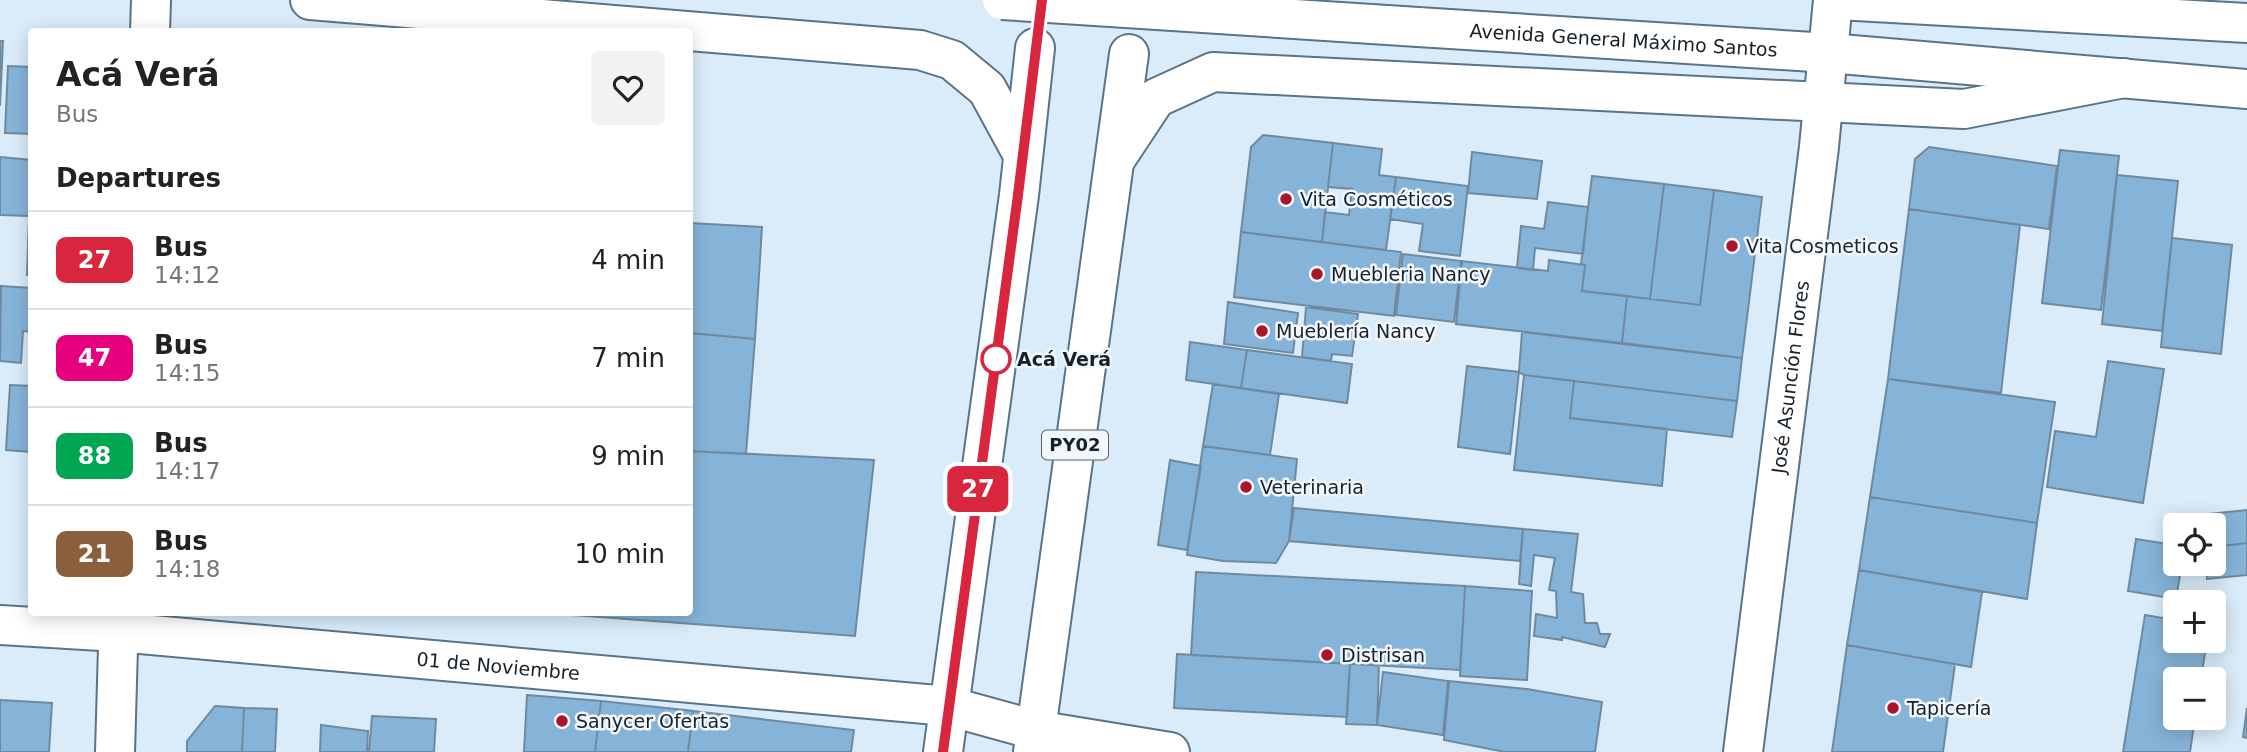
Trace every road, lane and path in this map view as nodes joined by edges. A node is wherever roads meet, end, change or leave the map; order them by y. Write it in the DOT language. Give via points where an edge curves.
graph roads {
  1 [pos="151,0"];
  2 [pos="310,0"];
  3 [pos="1002,0"];
  4 [pos="1833,0"];
  5 [pos="1838,0"];
  6 [pos="2066,0"];
  7 [pos="2129,16"];
  8 [pos="2247,23"];
  9 [pos="150,28"];
  10 [pos="652,28"];
  11 [pos="693,31"];
  12 [pos="1035,48"];
  13 [pos="1829,52"];
  14 [pos="1129,54"];
  15 [pos="2124,78"];
  16 [pos="2247,89"];
  17 [pos="1824,102"];
  18 [pos="1023,155"];
  19 [pos="1115,160"];
  20 [pos="118,622"];
  21 [pos="0,625"];
  22 [pos="948,706"];
  23 [pos="1034,741"];
  24 [pos="115,752"];
  25 [pos="943,752"];
  26 [pos="1170,752"];
  27 [pos="1744,752"];
  1 -- 9 [label="main road"];
  2 -- 10 [label="main road"];
  3 -- 13 [label="main road, Avenida General Máximo Santos, bridge"];
  4 -- 13 [label="main road, José Asunción Flores"];
  5 -- 7 [label="main road"];
  6 -- 7 [label="main road"];
  7 -- 8 [label="main road"];
  11 -- 18 [label="main road" via="920,50 952,60 987,89"];
  12 -- 18 [label="main road"];
  13 -- 15 [label="main road, Avenida General Máximo Santos"];
  13 -- 17 [label="main road, José Asunción Flores"];
  14 -- 19 [label="main road, PY02"];
  15 -- 16 [label="main road, Avenida General Máximo Santos"];
  15 -- 17 [label="main road" via="1965,109"];
  17 -- 19 [label="main road" via="1213,72 1156,98"];
  17 -- 27 [label="main road, José Asunción Flores"];
  18 -- 22 [label="main road"];
  19 -- 23 [label="main road, PY02"];
  20 -- 21 [label="main road, 01 de Noviembre"];
  20 -- 22 [label="main road, 01 de Noviembre"];
  20 -- 24 [label="main road"];
  22 -- 23 [label="main road, 01 de Noviembre" via="995,720"];
  22 -- 25 [label="main road"];
  23 -- 26 [label="main road, 01 de Noviembre"];
}
